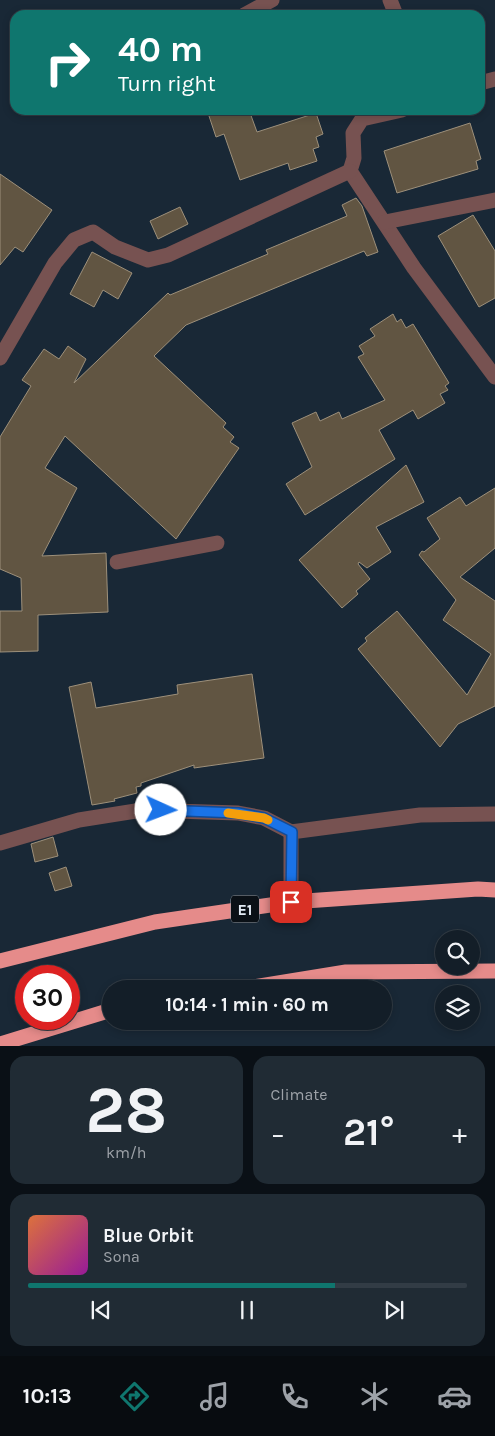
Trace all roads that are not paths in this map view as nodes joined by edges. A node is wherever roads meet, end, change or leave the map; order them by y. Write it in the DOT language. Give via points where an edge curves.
graph roads {
  1 [pos="272,0"];
  2 [pos="253,10"];
  3 [pos="377,115"];
  4 [pos="350,171"];
  5 [pos="495,200"];
  6 [pos="385,222"];
  7 [pos="0,358"];
  8 [pos="495,377"];
  9 [pos="217,543"];
  10 [pos="117,562"];
  11 [pos="495,814"];
  12 [pos="292,832"];
  13 [pos="0,843"];
  14 [pos="495,890"];
  15 [pos="291,902"];
  16 [pos="0,961"];
  17 [pos="495,971"];
  18 [pos="297,980"];
  19 [pos="102,1013"];
  20 [pos="0,1044"];
  1 -- 2 [label="street"];
  3 -- 4 [label="street" via="362,118 353,133 354,158"];
  4 -- 6 [label="street"];
  4 -- 7 [label="street" via="168,255 148,260 115,247 93,232 74,240 55,263"];
  5 -- 6 [label="street"];
  6 -- 8 [label="street" via="414,268"];
  9 -- 10 [label="street"];
  11 -- 12 [label="street" via="420,815"];
  12 -- 13 [label="street" via="264,818 238,813 142,810 79,820"];
  12 -- 15 [label="street"];
  14 -- 15 [label="highway, E1"];
  15 -- 16 [label="highway, E1" via="155,922"];
  17 -- 18 [label="highway" via="346,972"];
  19 -- 20 [label="highway"];
}
